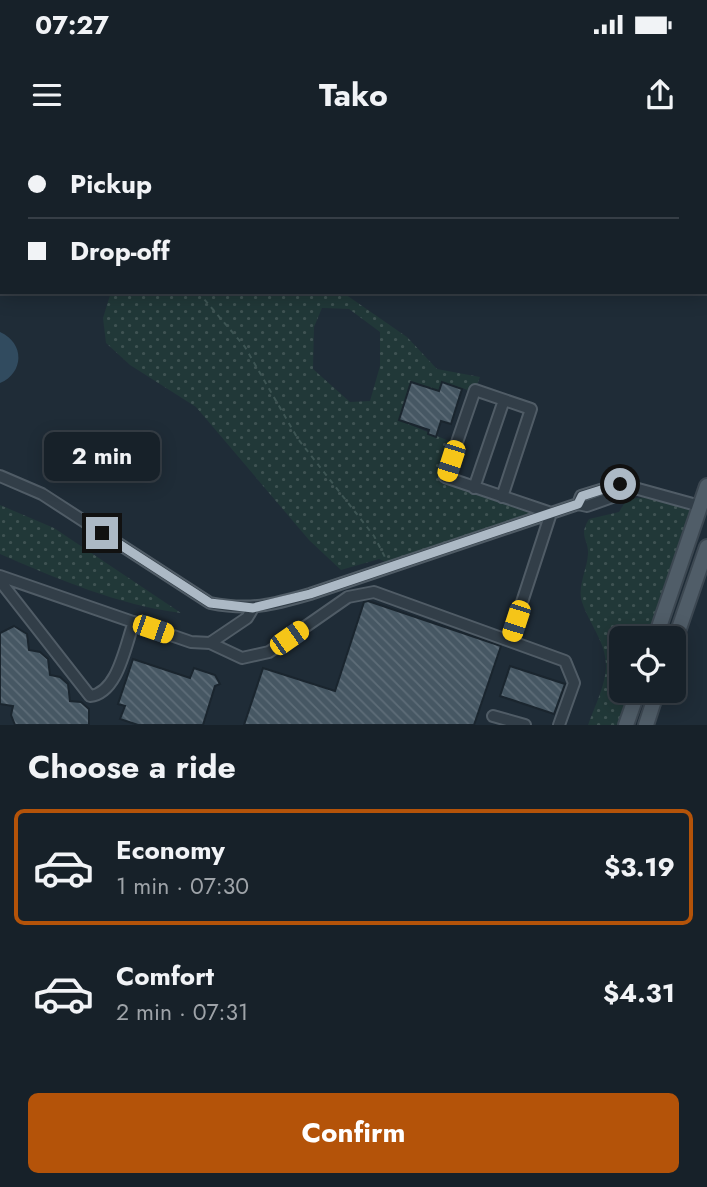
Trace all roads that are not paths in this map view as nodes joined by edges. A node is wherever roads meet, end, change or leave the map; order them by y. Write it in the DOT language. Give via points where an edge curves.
graph roads {
  1 [pos="504,400"];
  2 [pos="0,476"];
  3 [pos="707,485"];
  4 [pos="474,488"];
  5 [pos="502,497"];
  6 [pos="704,507"];
  7 [pos="551,513"];
  8 [pos="707,547"];
  9 [pos="0,579"];
  10 [pos="701,584"];
  11 [pos="253,608"];
  12 [pos="134,622"];
  13 [pos="660,626"];
  14 [pos="682,626"];
  15 [pos="510,639"];
  16 [pos="210,643"];
  17 [pos="634,703"];
  18 [pos="653,703"];
  19 [pos="494,716"];
  20 [pos="525,725"];
  21 [pos="559,725"];
  22 [pos="626,725"];
  23 [pos="646,725"];
  1 -- 4 [label="lane"];
  1 -- 4 [label="lane" via="475,390 456,444 445,477"];
  1 -- 5 [label="lane" via="531,409"];
  2 -- 11 [label="lane" via="42,494 210,603"];
  3 -- 6 [label="main road"];
  4 -- 5 [label="lane"];
  5 -- 7 [label="lane"];
  6 -- 7 [label="lane" via="620,484 582,496 578,504"];
  6 -- 13 [label="main road"];
  7 -- 11 [label="lane" via="310,594"];
  7 -- 15 [label="lane"];
  8 -- 10 [label="main road"];
  9 -- 12 [label="lane"];
  9 -- 12 [label="lane" via="90,696 101,695 110,686"];
  10 -- 14 [label="main road"];
  11 -- 16 [label="lane" via="247,618"];
  12 -- 16 [label="lane" via="191,642"];
  15 -- 16 [label="lane" via="374,592 348,597 269,652 242,658"];
  15 -- 21 [label="lane" via="565,661 572,671 574,683"];
  17 -- 22 [label="main road"];
  18 -- 23 [label="main road"];
  19 -- 20 [label="lane"];
}
